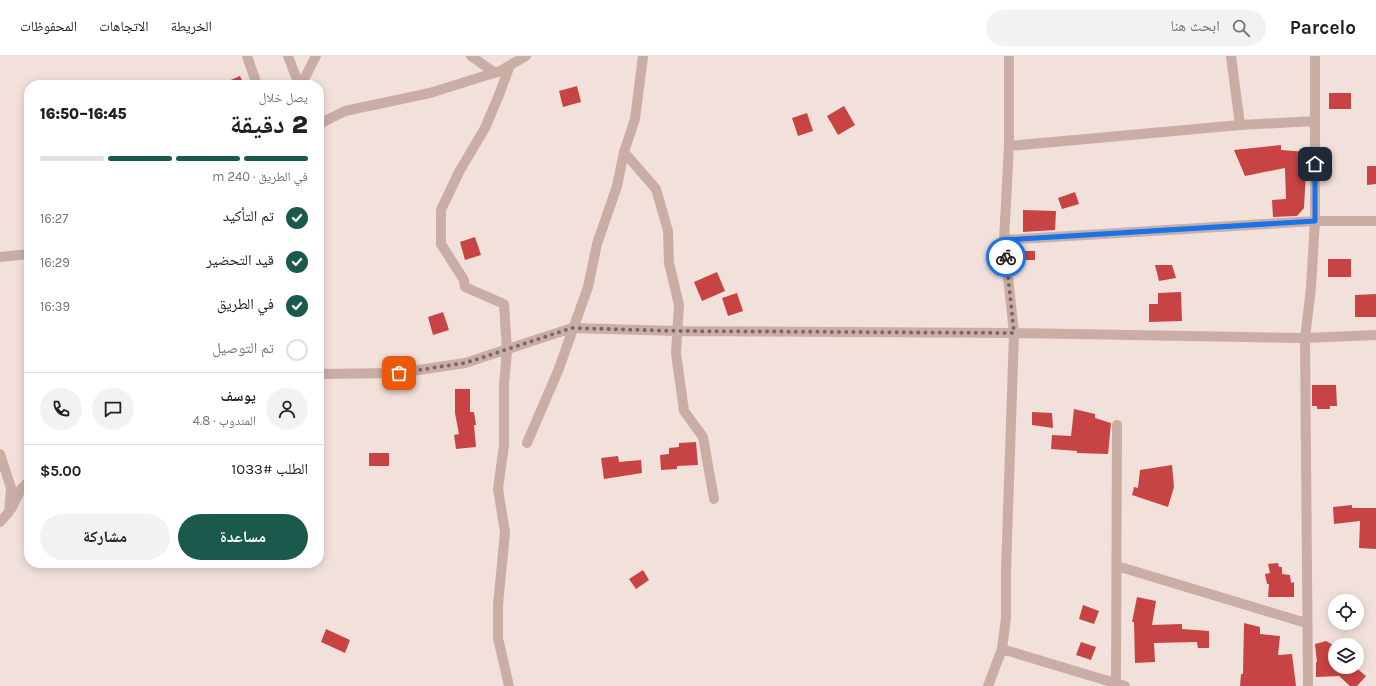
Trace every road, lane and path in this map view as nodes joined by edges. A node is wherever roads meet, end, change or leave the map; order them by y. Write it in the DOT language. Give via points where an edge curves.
graph roads {
  1 [pos="247,56"];
  2 [pos="288,56"];
  3 [pos="316,56"];
  4 [pos="471,56"];
  5 [pos="526,56"];
  6 [pos="643,56"];
  7 [pos="1009,56"];
  8 [pos="1231,56"];
  9 [pos="1315,56"];
  10 [pos="510,65"];
  11 [pos="495,72"];
  12 [pos="254,80"];
  13 [pos="298,80"];
  14 [pos="303,80"];
  15 [pos="324,121"];
  16 [pos="1315,121"];
  17 [pos="1240,126"];
  18 [pos="1009,146"];
  19 [pos="624,152"];
  20 [pos="1315,221"];
  21 [pos="1376,221"];
  22 [pos="1004,240"];
  23 [pos="24,255"];
  24 [pos="0,258"];
  25 [pos="572,328"];
  26 [pos="678,331"];
  27 [pos="1014,333"];
  28 [pos="1376,335"];
  29 [pos="1305,338"];
  30 [pos="507,350"];
  31 [pos="324,374"];
  32 [pos="1116,426"];
  33 [pos="527,443"];
  34 [pos="0,454"];
  35 [pos="24,486"];
  36 [pos="714,499"];
  37 [pos="9,512"];
  38 [pos="0,522"];
  39 [pos="1117,566"];
  40 [pos="1306,623"];
  41 [pos="1002,649"];
  42 [pos="1121,685"];
  43 [pos="509,686"];
  44 [pos="988,686"];
  45 [pos="1308,686"];
  1 -- 12 [label="street"];
  2 -- 13 [label="street"];
  3 -- 14 [label="street"];
  4 -- 11 [label="street"];
  5 -- 10 [label="street"];
  6 -- 19 [label="street" via="634,119"];
  7 -- 18 [label="street"];
  8 -- 17 [label="street"];
  9 -- 16 [label="street"];
  10 -- 11 [label="street"];
  10 -- 30 [label="street" via="485,128 459,172 441,210 441,244 464,280 465,287 504,304"];
  11 -- 15 [label="street" via="430,93 344,111"];
  16 -- 17 [label="street"];
  16 -- 20 [label="street"];
  17 -- 18 [label="street"];
  18 -- 22 [label="street"];
  19 -- 25 [label="street" via="617,186 597,244 588,287"];
  19 -- 26 [label="street" via="656,189 668,231 669,263 679,305"];
  20 -- 21 [label="street"];
  20 -- 22 [label="street"];
  20 -- 29 [label="street"];
  22 -- 27 [label="street"];
  23 -- 24 [label="street"];
  25 -- 26 [label="street"];
  25 -- 30 [label="street"];
  25 -- 33 [label="street" via="558,372"];
  26 -- 27 [label="street"];
  26 -- 36 [label="street" via="676,353 684,412 703,437"];
  27 -- 29 [label="street"];
  27 -- 41 [label="street" via="1006,618"];
  28 -- 29 [label="street"];
  29 -- 40 [label="street"];
  30 -- 31 [label="street" via="465,363 399,373"];
  30 -- 43 [label="street" via="504,445 498,488 505,532 498,605 498,638"];
  32 -- 39 [label="street"];
  34 -- 37 [label="street" via="11,488"];
  35 -- 37 [label="street"];
  37 -- 38 [label="street"];
  39 -- 40 [label="street"];
  39 -- 42 [label="street"];
  40 -- 45 [label="street"];
  41 -- 42 [label="street"];
  41 -- 44 [label="street"];
}
